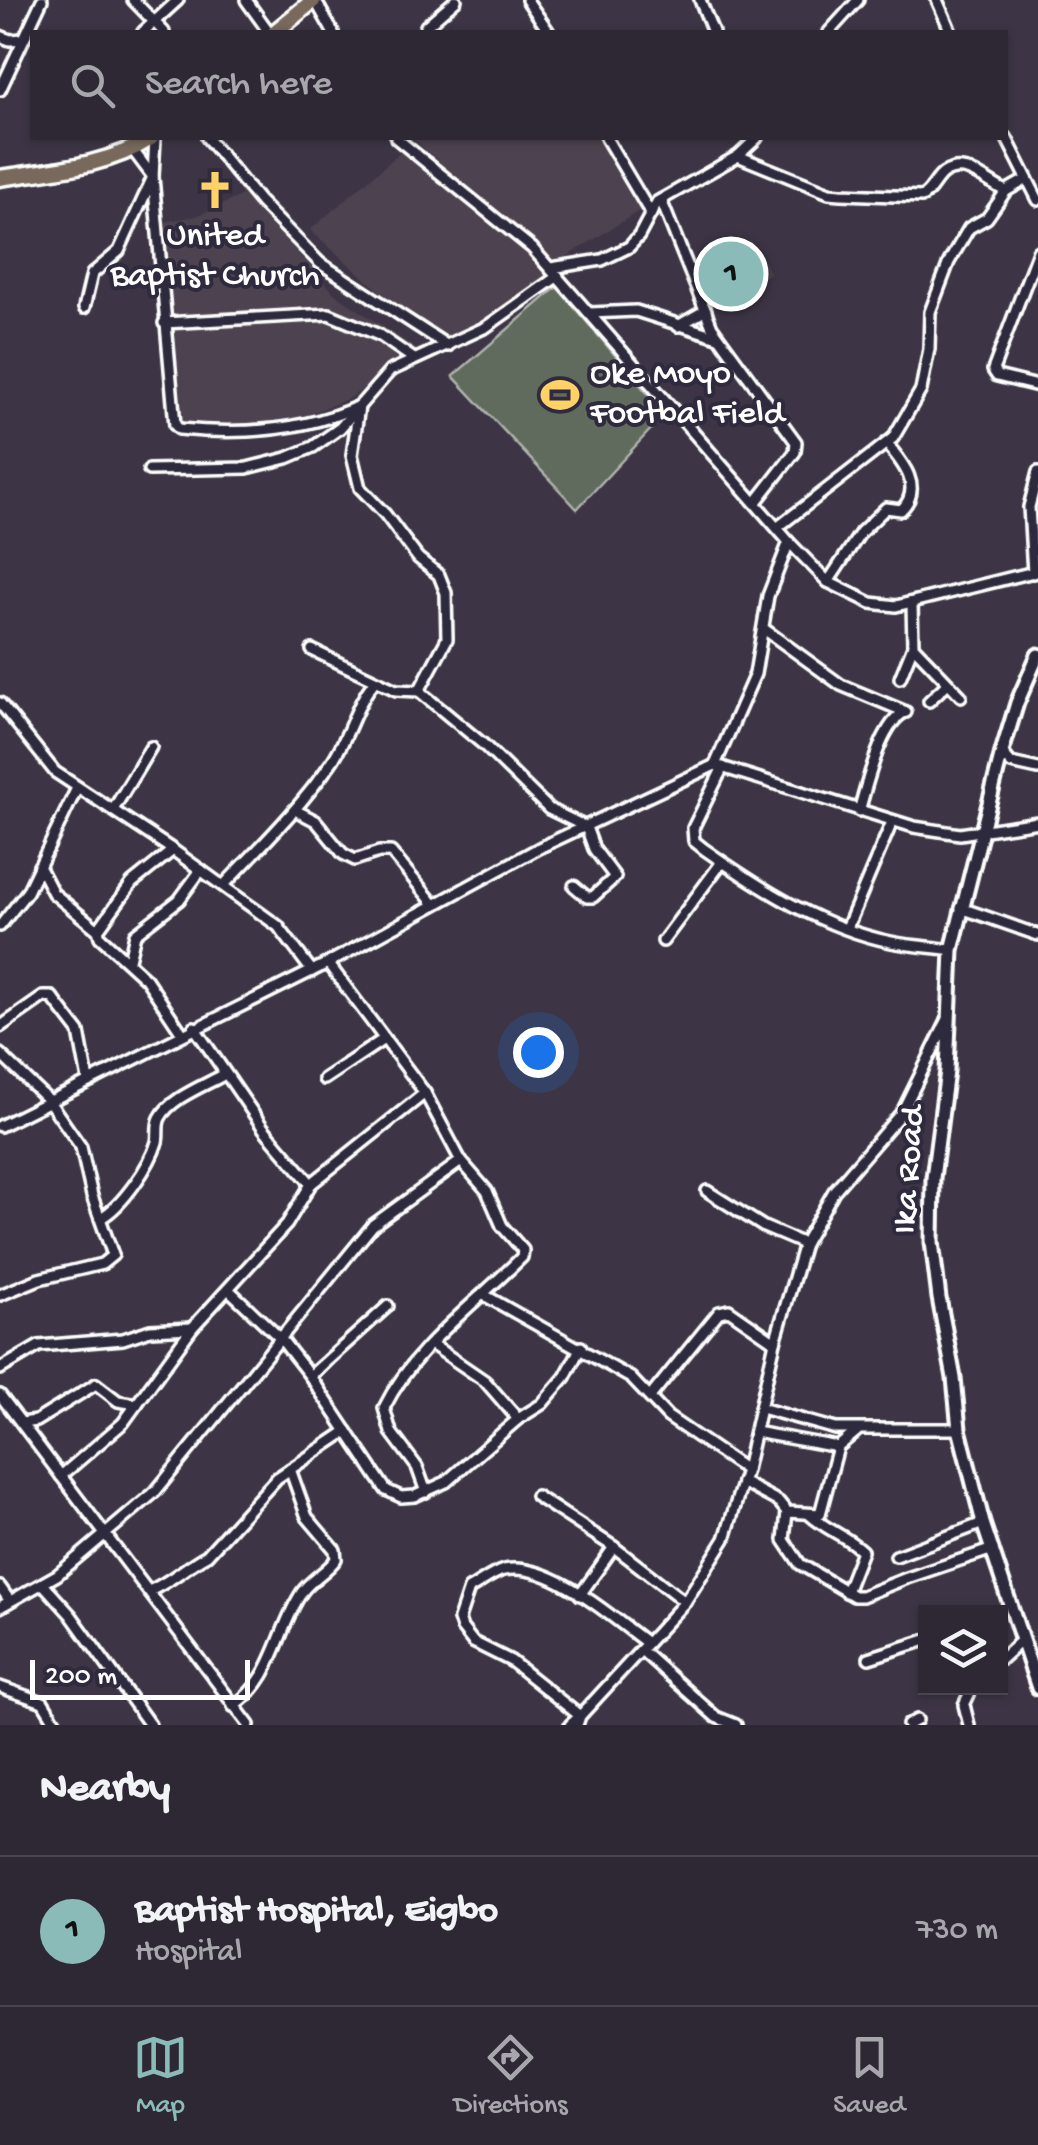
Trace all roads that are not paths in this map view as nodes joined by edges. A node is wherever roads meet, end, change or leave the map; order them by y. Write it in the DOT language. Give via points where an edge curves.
graph roads {
  1 [pos="42,0"];
  2 [pos="133,0"];
  3 [pos="178,0"];
  4 [pos="246,0"];
  5 [pos="315,0"];
  6 [pos="456,0"];
  7 [pos="528,0"];
  8 [pos="700,0"];
  9 [pos="858,0"];
  10 [pos="937,0"];
  11 [pos="156,23"];
  12 [pos="146,30"];
  13 [pos="162,30"];
  14 [pos="270,30"];
  15 [pos="275,30"];
  16 [pos="332,30"];
  17 [pos="425,30"];
  18 [pos="548,30"];
  19 [pos="712,30"];
  20 [pos="831,30"];
  21 [pos="951,30"];
  22 [pos="0,36"];
  23 [pos="22,38"];
  24 [pos="0,90"];
  25 [pos="149,140"];
  26 [pos="153,140"];
  27 [pos="209,140"];
  28 [pos="401,140"];
  29 [pos="607,140"];
  30 [pos="754,140"];
  31 [pos="1007,140"];
  32 [pos="132,149"];
  33 [pos="738,156"];
  34 [pos="153,177"];
  35 [pos="0,178"];
  36 [pos="1031,180"];
  37 [pos="1006,191"];
  38 [pos="642,200"];
  39 [pos="659,200"];
  40 [pos="1038,200"];
  41 [pos="650,214"];
  42 [pos="1038,252"];
  43 [pos="554,272"];
  44 [pos="84,308"];
  45 [pos="706,310"];
  46 [pos="590,313"];
  47 [pos="164,323"];
  48 [pos="678,326"];
  49 [pos="720,338"];
  50 [pos="448,346"];
  51 [pos="414,358"];
  52 [pos="1038,386"];
  53 [pos="358,406"];
  54 [pos="887,444"];
  55 [pos="149,470"];
  56 [pos="1038,472"];
  57 [pos="756,502"];
  58 [pos="778,527"];
  59 [pos="789,542"];
  60 [pos="1035,572"];
  61 [pos="828,582"];
  62 [pos="912,604"];
  63 [pos="764,628"];
  64 [pos="913,646"];
  65 [pos="312,650"];
  66 [pos="1038,655"];
  67 [pos="900,678"];
  68 [pos="375,681"];
  69 [pos="948,684"];
  70 [pos="419,690"];
  71 [pos="961,696"];
  72 [pos="929,701"];
  73 [pos="0,703"];
  74 [pos="884,703"];
  75 [pos="888,730"];
  76 [pos="151,747"];
  77 [pos="1002,752"];
  78 [pos="719,766"];
  79 [pos="1038,769"];
  80 [pos="77,788"];
  81 [pos="113,810"];
  82 [pos="295,810"];
  83 [pos="859,811"];
  84 [pos="892,822"];
  85 [pos="1038,822"];
  86 [pos="586,827"];
  87 [pos="982,830"];
  88 [pos="173,850"];
  89 [pos="722,862"];
  90 [pos="39,866"];
  91 [pos="201,870"];
  92 [pos="224,886"];
  93 [pos="574,886"];
  94 [pos="27,892"];
  95 [pos="54,894"];
  96 [pos="434,904"];
  97 [pos="961,908"];
  98 [pos="0,926"];
  99 [pos="847,928"];
  100 [pos="98,930"];
  101 [pos="1038,935"];
  102 [pos="663,941"];
  103 [pos="952,950"];
  104 [pos="129,960"];
  105 [pos="328,963"];
  106 [pos="312,971"];
  107 [pos="948,1018"];
  108 [pos="194,1026"];
  109 [pos="0,1027"];
  110 [pos="182,1033"];
  111 [pos="384,1039"];
  112 [pos="0,1054"];
  113 [pos="225,1074"];
  114 [pos="88,1080"];
  115 [pos="324,1080"];
  116 [pos="425,1093"];
  117 [pos="48,1100"];
  118 [pos="0,1126"];
  119 [pos="461,1161"];
  120 [pos="303,1171"];
  121 [pos="322,1175"];
  122 [pos="311,1184"];
  123 [pos="707,1191"];
  124 [pos="101,1218"];
  125 [pos="804,1244"];
  126 [pos="228,1289"];
  127 [pos="0,1295"];
  128 [pos="484,1295"];
  129 [pos="388,1306"];
  130 [pos="192,1328"];
  131 [pos="281,1338"];
  132 [pos="775,1342"];
  133 [pos="430,1344"];
  134 [pos="581,1347"];
  135 [pos="0,1369"];
  136 [pos="310,1376"];
  137 [pos="0,1394"];
  138 [pos="650,1397"];
  139 [pos="137,1404"];
  140 [pos="761,1408"];
  141 [pos="518,1420"];
  142 [pos="22,1423"];
  143 [pos="959,1429"];
  144 [pos="859,1430"];
  145 [pos="346,1431"];
  146 [pos="755,1432"];
  147 [pos="838,1448"];
  148 [pos="290,1469"];
  149 [pos="746,1470"];
  150 [pos="62,1476"];
  151 [pos="742,1482"];
  152 [pos="426,1492"];
  153 [pos="536,1496"];
  154 [pos="787,1512"];
  155 [pos="810,1515"];
  156 [pos="983,1523"];
  157 [pos="106,1536"];
  158 [pos="614,1547"];
  159 [pos="992,1549"];
  160 [pos="896,1556"];
  161 [pos="43,1584"];
  162 [pos="0,1587"];
  163 [pos="149,1592"];
  164 [pos="846,1592"];
  165 [pos="580,1595"];
  166 [pos="685,1602"];
  167 [pos="5,1604"];
  168 [pos="1005,1605"];
  169 [pos="1008,1616"];
  170 [pos="1022,1640"];
  171 [pos="918,1643"];
  172 [pos="644,1646"];
  173 [pos="1008,1653"];
  174 [pos="869,1658"];
  175 [pos="0,1686"];
  176 [pos="1038,1688"];
  177 [pos="969,1695"];
  178 [pos="233,1706"];
  179 [pos="713,1721"];
  180 [pos="576,1722"];
  181 [pos="57,1725"];
  182 [pos="150,1725"];
  183 [pos="249,1725"];
  184 [pos="736,1725"];
  185 [pos="969,1725"];
  1 -- 23 [label="street"];
  2 -- 11 [label="street"];
  3 -- 11 [label="street"];
  4 -- 14 [label="street"];
  5 -- 15 [label="main road"];
  5 -- 16 [label="street"];
  6 -- 17 [label="street"];
  7 -- 18 [label="street"];
  8 -- 19 [label="street"];
  9 -- 20 [label="street"];
  10 -- 21 [label="street"];
  11 -- 12 [label="street"];
  11 -- 13 [label="street"];
  22 -- 23 [label="street"];
  23 -- 24 [label="street"];
  25 -- 32 [label="main road"];
  26 -- 34 [label="street"];
  27 -- 50 [label="street" via="320,263"];
  28 -- 43 [label="street"];
  29 -- 38 [label="street"];
  30 -- 33 [label="street"];
  31 -- 36 [label="street"];
  32 -- 34 [label="street"];
  32 -- 35 [label="main road"];
  33 -- 37 [label="street" via="841,194 922,197 943,174 962,169"];
  33 -- 39 [label="street"];
  34 -- 44 [label="street" via="119,251 92,274"];
  34 -- 47 [label="street"];
  36 -- 37 [label="street"];
  36 -- 40 [label="street"];
  37 -- 54 [label="street" via="988,218 968,228 949,262 933,298 921,390"];
  38 -- 39 [label="street"];
  38 -- 41 [label="street"];
  39 -- 41 [label="street"];
  39 -- 45 [label="street"];
  41 -- 43 [label="street" via="628,247"];
  42 -- 52 [label="street" via="993,370"];
  43 -- 46 [label="street"];
  43 -- 50 [label="street" via="486,326"];
  45 -- 48 [label="street"];
  45 -- 49 [label="street"];
  46 -- 48 [label="street" via="629,310"];
  46 -- 57 [label="street"];
  47 -- 51 [label="street" via="329,314"];
  47 -- 53 [label="street" via="178,428 289,428"];
  48 -- 49 [label="street"];
  49 -- 57 [label="street" via="796,442"];
  50 -- 51 [label="street"];
  51 -- 53 [label="street" via="390,371"];
  53 -- 55 [label="street" via="328,439 267,464"];
  53 -- 70 [label="street" via="352,456 360,488 438,575 446,593 447,638"];
  54 -- 58 [label="street"];
  54 -- 61 [label="street" via="908,473 909,501 870,522"];
  56 -- 60 [label="street" via="1029,507"];
  57 -- 58 [label="street"];
  58 -- 59 [label="street"];
  59 -- 61 [label="street"];
  59 -- 63 [label="street" via="768,596"];
  60 -- 62 [label="street"];
  61 -- 62 [label="street" via="871,603"];
  62 -- 64 [label="street"];
  63 -- 74 [label="street" via="841,685"];
  63 -- 78 [label="street"];
  64 -- 67 [label="street"];
  64 -- 69 [label="street"];
  65 -- 68 [label="street"];
  66 -- 77 [label="street, Ika Road"];
  68 -- 70 [label="street"];
  68 -- 82 [label="street" via="334,759"];
  69 -- 71 [label="street"];
  69 -- 72 [label="street"];
  70 -- 86 [label="street" via="549,810"];
  73 -- 80 [label="street" via="44,760"];
  74 -- 75 [label="street"];
  74 -- 75 [label="street" via="906,712"];
  75 -- 83 [label="street"];
  76 -- 81 [label="street"];
  77 -- 79 [label="street" via="1010,763"];
  77 -- 87 [label="street, Ika Road"];
  78 -- 83 [label="street"];
  78 -- 86 [label="street"];
  78 -- 89 [label="street" via="692,835"];
  80 -- 81 [label="street"];
  80 -- 90 [label="street"];
  81 -- 88 [label="street"];
  82 -- 92 [label="street"];
  82 -- 96 [label="street" via="316,821 346,856 361,860 392,852"];
  83 -- 84 [label="street"];
  84 -- 87 [label="street" via="960,834"];
  84 -- 99 [label="street"];
  85 -- 87 [label="street"];
  86 -- 93 [label="street" via="615,877 594,897"];
  86 -- 96 [label="street"];
  87 -- 97 [label="street, Ika Road"];
  88 -- 91 [label="street"];
  88 -- 100 [label="street" via="132,883"];
  89 -- 99 [label="street" via="774,896"];
  89 -- 102 [label="street"];
  90 -- 94 [label="street"];
  90 -- 95 [label="street"];
  91 -- 92 [label="street"];
  91 -- 104 [label="street" via="180,900 135,934"];
  92 -- 106 [label="street" via="278,926"];
  94 -- 95 [label="street"];
  94 -- 98 [label="street"];
  95 -- 100 [label="street"];
  96 -- 105 [label="street"];
  97 -- 101 [label="street"];
  97 -- 103 [label="street, Ika Road"];
  99 -- 103 [label="street"];
  100 -- 104 [label="street"];
  103 -- 107 [label="street, Ika Road"];
  104 -- 110 [label="street"];
  105 -- 106 [label="street"];
  105 -- 111 [label="street"];
  106 -- 108 [label="street"];
  107 -- 125 [label="street" via="902,1112 834,1191"];
  107 -- 143 [label="street, Ika Road" via="932,1242"];
  108 -- 110 [label="street"];
  108 -- 113 [label="street"];
  109 -- 114 [label="street" via="43,997 52,998 79,1032"];
  110 -- 114 [label="street"];
  111 -- 115 [label="street"];
  111 -- 116 [label="street"];
  112 -- 117 [label="street"];
  113 -- 120 [label="street"];
  113 -- 124 [label="street" via="166,1111 136,1180"];
  114 -- 117 [label="street"];
  116 -- 119 [label="street"];
  116 -- 121 [label="street"];
  117 -- 118 [label="street"];
  117 -- 124 [label="street" via="82,1147"];
  119 -- 128 [label="street" via="523,1250"];
  119 -- 131 [label="street" via="373,1225"];
  120 -- 121 [label="street"];
  120 -- 122 [label="street"];
  121 -- 122 [label="street"];
  122 -- 126 [label="street" via="287,1224"];
  123 -- 125 [label="street"];
  124 -- 127 [label="street" via="113,1250 110,1260"];
  125 -- 132 [label="street"];
  126 -- 130 [label="street"];
  126 -- 131 [label="street"];
  128 -- 133 [label="street"];
  128 -- 134 [label="street"];
  129 -- 136 [label="street"];
  130 -- 135 [label="street" via="39,1346"];
  130 -- 139 [label="street"];
  131 -- 136 [label="street"];
  131 -- 157 [label="street" via="168,1479"];
  132 -- 138 [label="street" via="729,1310 720,1312"];
  132 -- 140 [label="street"];
  133 -- 141 [label="street" via="476,1373"];
  133 -- 152 [label="street" via="384,1408 390,1432 417,1467"];
  134 -- 138 [label="street"];
  134 -- 141 [label="street" via="562,1382"];
  136 -- 145 [label="street"];
  137 -- 142 [label="street"];
  138 -- 149 [label="street" via="668,1417"];
  139 -- 142 [label="street" via="118,1401 96,1384"];
  139 -- 150 [label="street"];
  140 -- 144 [label="street" via="836,1430"];
  140 -- 146 [label="street"];
  141 -- 152 [label="street"];
  142 -- 150 [label="street"];
  143 -- 144 [label="street"];
  143 -- 156 [label="street, Ika Road"];
  144 -- 147 [label="street"];
  145 -- 148 [label="street"];
  145 -- 152 [label="street" via="386,1490 400,1497"];
  146 -- 147 [label="street"];
  146 -- 149 [label="street"];
  147 -- 155 [label="street" via="822,1511"];
  148 -- 163 [label="street" via="215,1548"];
  148 -- 178 [label="street" via="307,1517 336,1558 301,1594 276,1653 248,1696"];
  149 -- 151 [label="street"];
  150 -- 157 [label="street"];
  151 -- 154 [label="street"];
  151 -- 166 [label="street" via="725,1540"];
  153 -- 158 [label="street"];
  154 -- 155 [label="street"];
  154 -- 164 [label="street" via="784,1540 800,1564"];
  155 -- 164 [label="street" via="862,1551"];
  156 -- 159 [label="street, Ika Road"];
  156 -- 160 [label="street"];
  157 -- 161 [label="street"];
  157 -- 163 [label="street"];
  158 -- 165 [label="street"];
  158 -- 166 [label="street"];
  159 -- 164 [label="street" via="862,1596"];
  159 -- 168 [label="street, Ika Road"];
  161 -- 167 [label="street"];
  161 -- 182 [label="street"];
  162 -- 167 [label="street"];
  163 -- 178 [label="street"];
  165 -- 172 [label="street"];
  165 -- 180 [label="street" via="534,1572 504,1570 470,1590 459,1619 474,1642 511,1661"];
  166 -- 172 [label="street"];
  169 -- 170 [label="street, Ika Road"];
  170 -- 173 [label="street"];
  170 -- 176 [label="street, Ika Road"];
  171 -- 174 [label="street"];
  172 -- 179 [label="street"];
  172 -- 180 [label="street"];
  175 -- 181 [label="street" via="43,1702"];
  177 -- 185 [label="street"];
  178 -- 183 [label="street"];
  179 -- 184 [label="street"];
}
